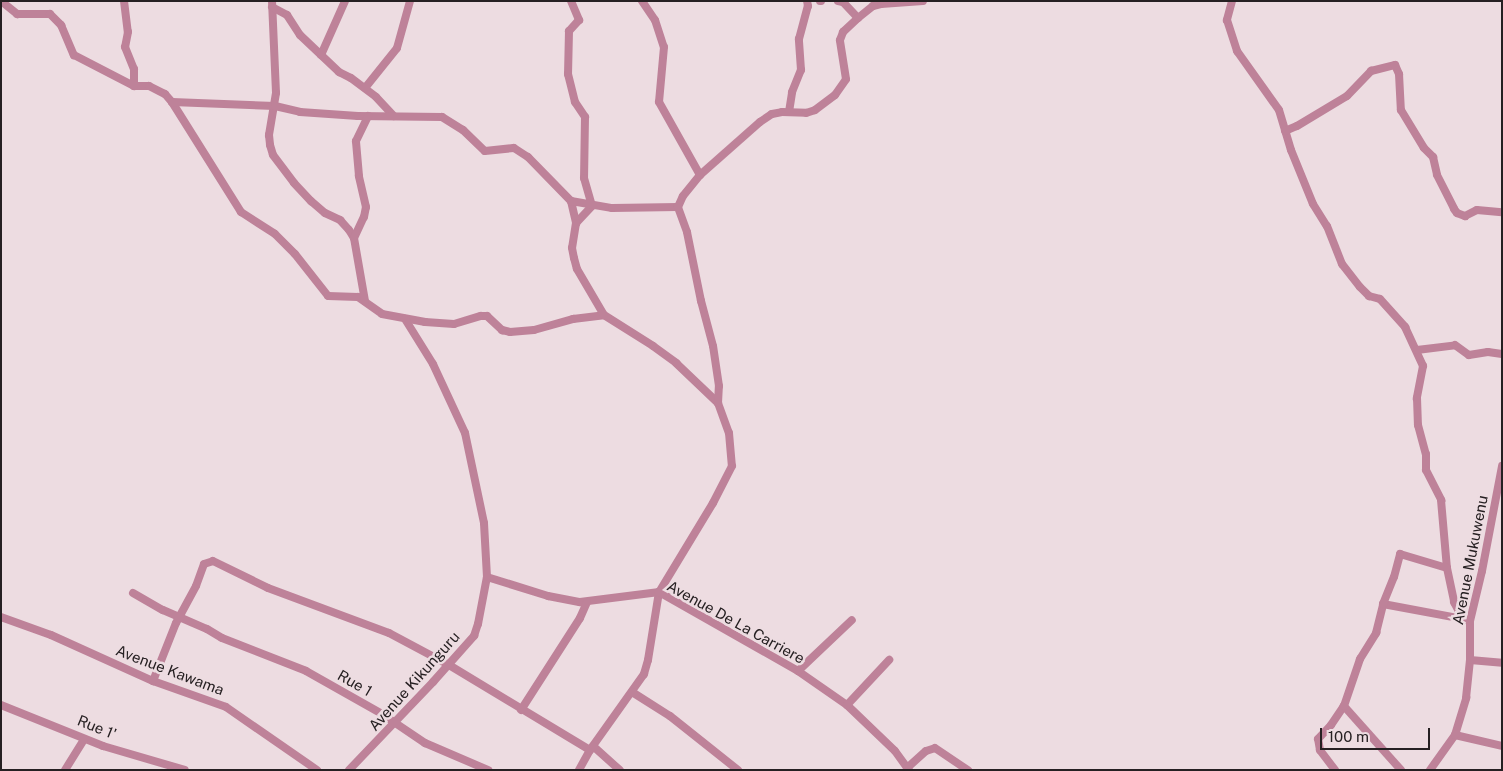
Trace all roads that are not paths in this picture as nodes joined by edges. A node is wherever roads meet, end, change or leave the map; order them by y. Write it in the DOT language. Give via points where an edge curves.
graph roads {
  1 [pos="1,1"];
  2 [pos="124,1"];
  3 [pos="344,1"];
  4 [pos="410,1"];
  5 [pos="571,1"];
  6 [pos="642,1"];
  7 [pos="807,1"];
  8 [pos="838,1"];
  9 [pos="924,1"];
  10 [pos="1232,1"];
  11 [pos="272,4"];
  12 [pos="858,18"];
  13 [pos="321,55"];
  14 [pos="134,86"];
  15 [pos="365,88"];
  16 [pos="172,102"];
  17 [pos="275,106"];
  18 [pos="789,112"];
  19 [pos="368,116"];
  20 [pos="394,116"];
  21 [pos="1286,131"];
  22 [pos="700,175"];
  23 [pos="571,200"];
  24 [pos="592,206"];
  25 [pos="678,207"];
  26 [pos="1502,212"];
  27 [pos="576,223"];
  28 [pos="354,238"];
  29 [pos="365,301"];
  30 [pos="604,315"];
  31 [pos="405,319"];
  32 [pos="1416,350"];
  33 [pos="1502,354"];
  34 [pos="718,403"];
  35 [pos="1502,466"];
  36 [pos="1446,568"];
  37 [pos="487,577"];
  38 [pos="659,592"];
  39 [pos="133,593"];
  40 [pos="587,602"];
  41 [pos="1383,604"];
  42 [pos="1,617"];
  43 [pos="180,617"];
  44 [pos="852,620"];
  45 [pos="1466,620"];
  46 [pos="889,660"];
  47 [pos="1470,660"];
  48 [pos="1502,664"];
  49 [pos="449,665"];
  50 [pos="798,671"];
  51 [pos="153,681"];
  52 [pos="632,692"];
  53 [pos="1,705"];
  54 [pos="847,705"];
  55 [pos="1344,706"];
  56 [pos="521,710"];
  57 [pos="395,723"];
  58 [pos="1455,735"];
  59 [pos="84,739"];
  60 [pos="1502,746"];
  61 [pos="591,748"];
  62 [pos="908,769"];
  63 [pos="65,770"];
  64 [pos="185,770"];
  65 [pos="317,770"];
  66 [pos="349,770"];
  67 [pos="488,770"];
  68 [pos="579,770"];
  69 [pos="620,770"];
  70 [pos="738,770"];
  71 [pos="968,770"];
  72 [pos="1335,770"];
  73 [pos="1401,770"];
  74 [pos="1430,770"];
  1 -- 14 [label="street" via="17,14 50,14 61,25 74,55"];
  2 -- 14 [label="street" via="128,32 126,47 134,69"];
  3 -- 13 [label="street"];
  4 -- 15 [label="street" via="397,48"];
  5 -- 24 [label="street" via="579,20 569,31 568,74 575,102 586,117 584,178"];
  6 -- 22 [label="street" via="655,20 664,47 659,102"];
  7 -- 18 [label="street" via="799,39 801,70 792,92"];
  8 -- 12 [label="street"];
  9 -- 12 [label="street" via="873,6"];
  10 -- 21 [label="street" via="1227,20 1237,51 1279,110"];
  11 -- 13 [label="street"];
  11 -- 17 [label="street"];
  12 -- 18 [label="street" via="840,40 847,73 842,87 816,110"];
  13 -- 15 [label="street" via="339,72"];
  14 -- 16 [label="street" via="149,86"];
  15 -- 20 [label="street"];
  16 -- 17 [label="street"];
  16 -- 29 [label="street" via="241,212 275,234 328,296 358,297"];
  17 -- 19 [label="street" via="300,112"];
  17 -- 28 [label="street" via="269,135 273,155 311,201 340,220"];
  18 -- 22 [label="street" via="772,114 760,122"];
  19 -- 20 [label="street"];
  19 -- 28 [label="street" via="356,141 366,207"];
  20 -- 23 [label="street" via="442,117 485,151 514,148 528,157"];
  21 -- 26 [label="street" via="1347,96 1372,70 1395,65 1399,74 1401,110 1424,148 1433,156 1437,175 1454,209 1465,216 1477,210"];
  21 -- 32 [label="street" via="1313,204 1327,226 1342,264 1368,294 1378,297 1393,312"];
  22 -- 25 [label="street"];
  23 -- 24 [label="street"];
  23 -- 27 [label="street"];
  24 -- 25 [label="street"];
  24 -- 27 [label="street"];
  25 -- 34 [label="street" via="687,232 713,346"];
  27 -- 30 [label="street" via="572,248 577,269"];
  28 -- 29 [label="street"];
  29 -- 31 [label="street" via="382,314"];
  30 -- 31 [label="street" via="510,332 502,330 487,316 454,324"];
  30 -- 34 [label="street" via="676,363"];
  31 -- 37 [label="street, Avenue Kikunguru" via="433,364 465,434 484,523"];
  32 -- 33 [label="street" via="1455,345 1469,355"];
  32 -- 36 [label="street" via="1424,370 1417,398 1418,425 1426,454 1426,470 1441,500"];
  34 -- 38 [label="street" via="729,433 732,466"];
  35 -- 45 [label="street, Avenue Mukuwenu" via="1482,571"];
  36 -- 41 [label="street" via="1401,553"];
  36 -- 45 [label="street" via="1454,602"];
  37 -- 40 [label="street, Avenue De La Carriere" via="548,596"];
  37 -- 49 [label="street, Avenue Kikunguru" via="474,636"];
  38 -- 40 [label="street, Avenue De La Carriere"];
  38 -- 50 [label="street, Avenue De La Carriere"];
  38 -- 52 [label="street" via="648,660 644,674"];
  39 -- 43 [label="street, Rue 1"];
  40 -- 56 [label="street"];
  41 -- 45 [label="street"];
  41 -- 55 [label="street" via="1376,633 1360,660"];
  42 -- 51 [label="street, Avenue Kawama"];
  43 -- 49 [label="street" via="204,564 213,561 268,588 390,633"];
  43 -- 51 [label="street"];
  43 -- 57 [label="street, Rue 1" via="222,638 306,671"];
  44 -- 50 [label="street"];
  45 -- 47 [label="street, Avenue Mukuwenu"];
  46 -- 54 [label="street"];
  47 -- 48 [label="street"];
  47 -- 58 [label="street, Avenue Mukuwenu" via="1466,698"];
  49 -- 56 [label="street"];
  49 -- 57 [label="street, Avenue Kikunguru"];
  50 -- 54 [label="street, Avenue De La Carriere"];
  51 -- 65 [label="street, Avenue Kawama" via="226,707"];
  52 -- 61 [label="street"];
  52 -- 70 [label="street" via="670,716"];
  53 -- 59 [label="street, Rue 1'"];
  54 -- 62 [label="street, Avenue De La Carriere"];
  55 -- 72 [label="street" via="1318,739 1320,750"];
  55 -- 73 [label="street"];
  56 -- 61 [label="street"];
  57 -- 66 [label="street, Avenue Kikunguru"];
  57 -- 67 [label="street, Rue 1" via="425,744"];
  58 -- 60 [label="street"];
  58 -- 74 [label="street, Avenue Mukuwenu"];
  59 -- 63 [label="street"];
  59 -- 64 [label="street, Rue 1'"];
  61 -- 68 [label="street"];
  61 -- 69 [label="street"];
  62 -- 71 [label="street" via="926,751 935,748"];
}
